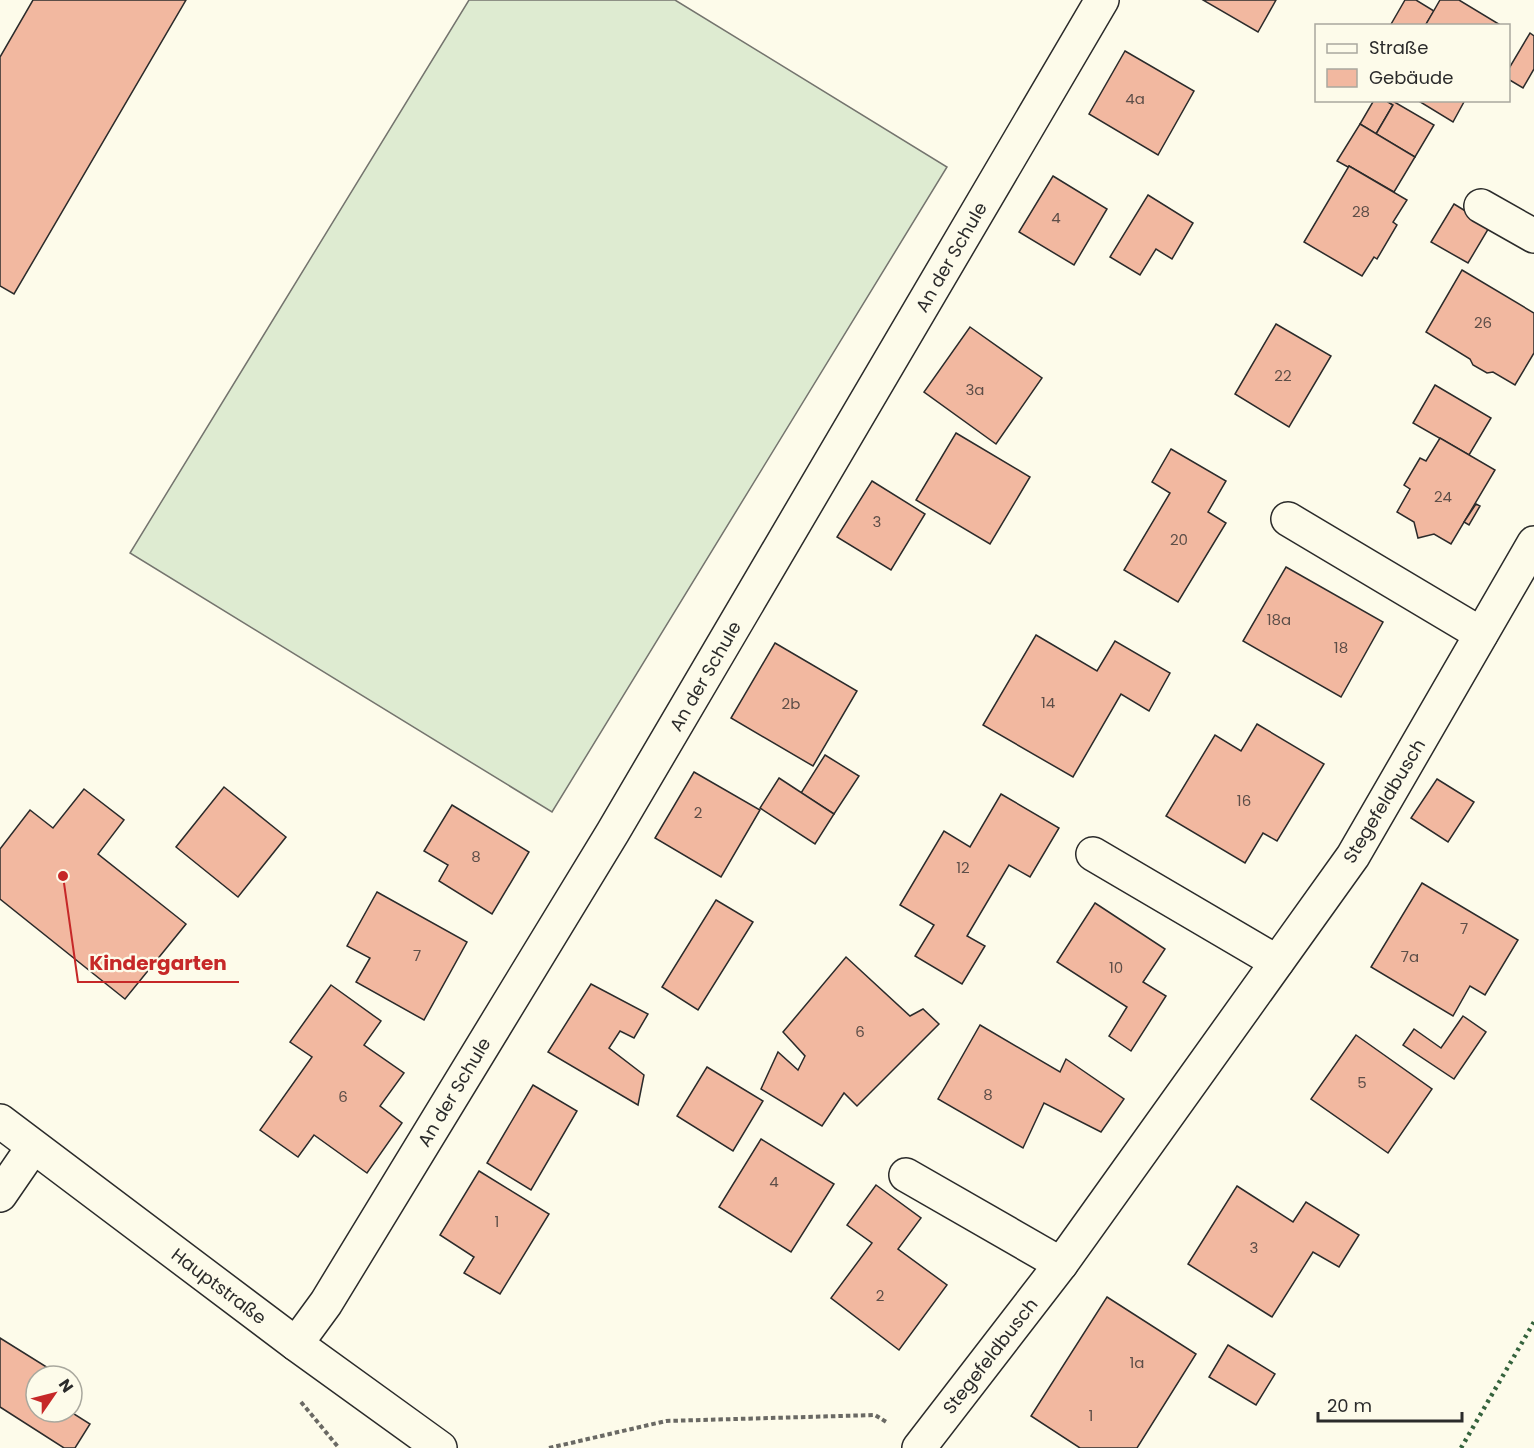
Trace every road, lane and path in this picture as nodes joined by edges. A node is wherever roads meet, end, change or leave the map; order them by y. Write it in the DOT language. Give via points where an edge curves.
graph roads {
  1 [pos="1102,0"];
  2 [pos="1481,206"];
  3 [pos="1534,236"];
  4 [pos="1288,519"];
  5 [pos="1534,543"];
  6 [pos="1481,634"];
  7 [pos="1093,854"];
  8 [pos="1277,962"];
  9 [pos="0,1121"];
  10 [pos="33,1148"];
  11 [pos="906,1174"];
  12 [pos="0,1195"];
  13 [pos="1060,1264"];
  14 [pos="296,1344"];
  15 [pos="920,1446"];
  16 [pos="440,1448"];
  17 [pos="549,1448"];
  1 -- 14 [label="street, An der Schule" via="613,832 326,1303"];
  2 -- 3 [label="street"];
  4 -- 6 [label="street"];
  5 -- 6 [label="street, Stegefeldbusch"];
  6 -- 8 [label="street, Stegefeldbusch" via="1353,856"];
  7 -- 8 [label="street"];
  8 -- 13 [label="street, Stegefeldbusch"];
  9 -- 10 [label="street, Hauptstraße"];
  10 -- 12 [label="street"];
  10 -- 14 [label="street, Hauptstraße"];
  11 -- 13 [label="street"];
  13 -- 15 [label="street, Stegefeldbusch"];
  14 -- 16 [label="street, Hauptstraße"];
  15 -- 17 [label="path" via="875,1415 666,1421"];
}
